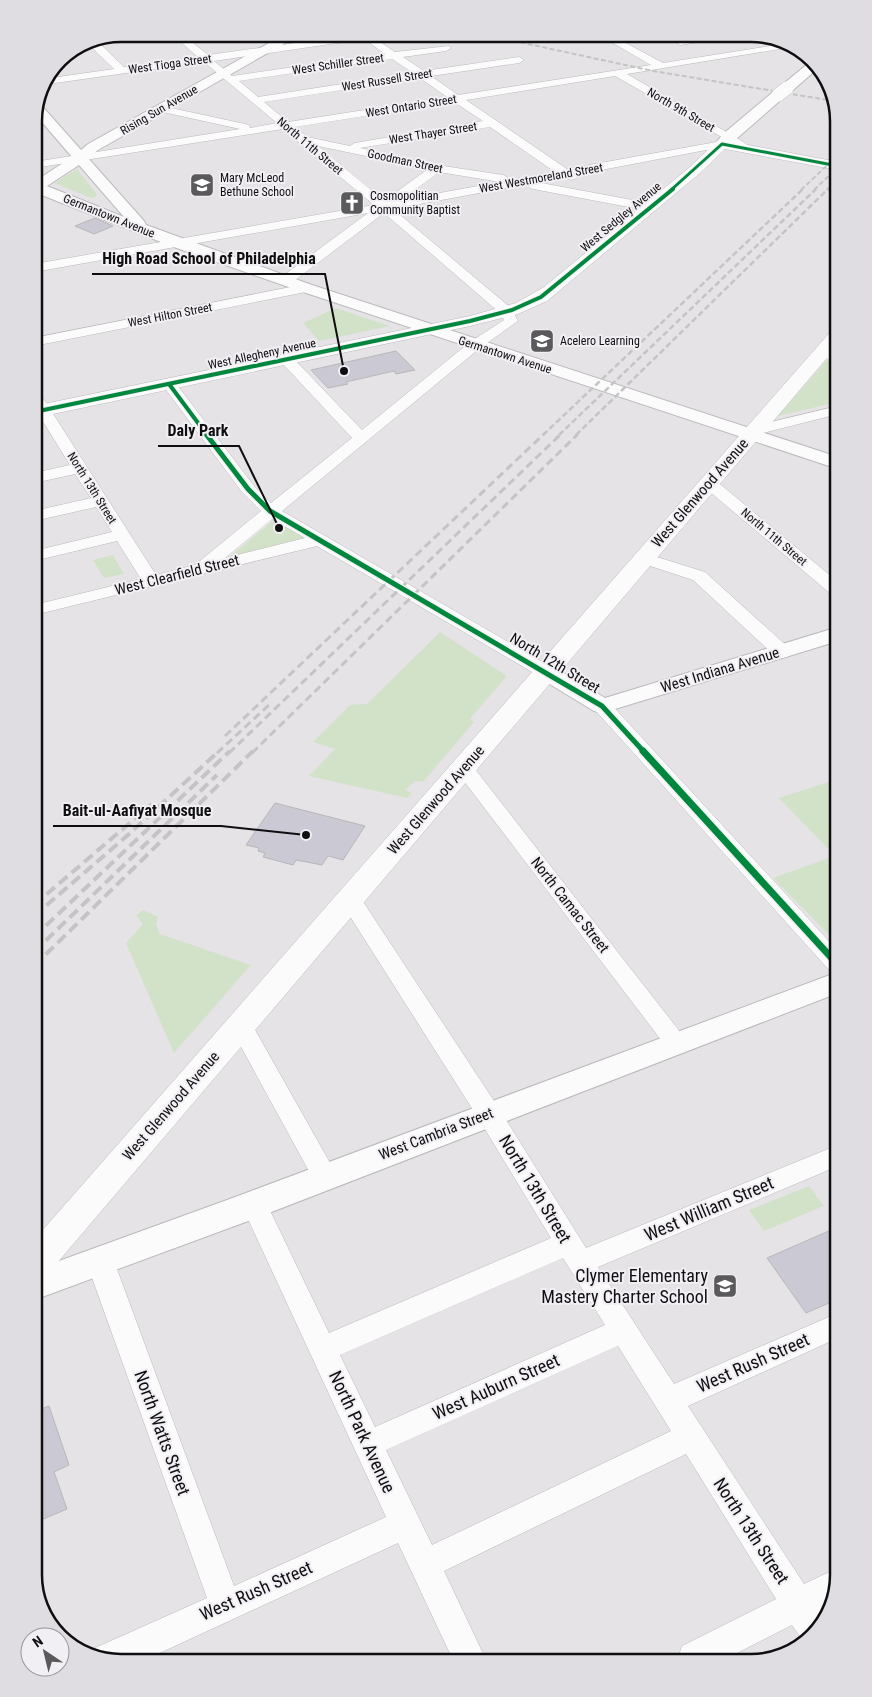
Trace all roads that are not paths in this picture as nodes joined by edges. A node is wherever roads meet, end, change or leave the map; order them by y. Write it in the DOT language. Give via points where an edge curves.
graph roads {
  1 [pos="186,42"];
  2 [pos="263,42"];
  3 [pos="281,42"];
  4 [pos="317,42"];
  5 [pos="374,42"];
  6 [pos="617,43"];
  7 [pos="682,43"];
  8 [pos="97,46"];
  9 [pos="779,47"];
  10 [pos="271,48"];
  11 [pos="446,48"];
  12 [pos="394,56"];
  13 [pos="710,58"];
  14 [pos="205,59"];
  15 [pos="519,60"];
  16 [pos="660,66"];
  17 [pos="809,69"];
  18 [pos="122,70"];
  19 [pos="617,73"];
  20 [pos="422,75"];
  21 [pos="226,76"];
  22 [pos="54,80"];
  23 [pos="457,98"];
  24 [pos="256,100"];
  25 [pos="162,110"];
  26 [pos="43,117"];
  27 [pos="493,123"];
  28 [pos="284,126"];
  29 [pos="258,130"];
  30 [pos="300,139"];
  31 [pos="725,140"];
  32 [pos="343,148"];
  33 [pos="80,158"];
  34 [pos="801,159"];
  35 [pos="43,164"];
  36 [pos="830,164"];
  37 [pos="437,168"];
  38 [pos="694,170"];
  39 [pos="566,173"];
  40 [pos="43,182"];
  41 [pos="516,182"];
  42 [pos="107,188"];
  43 [pos="43,190"];
  44 [pos="600,196"];
  45 [pos="84,206"];
  46 [pos="384,207"];
  47 [pos="644,212"];
  48 [pos="147,231"];
  49 [pos="177,243"];
  50 [pos="43,266"];
  51 [pos="285,281"];
  52 [pos="306,288"];
  53 [pos="514,309"];
  54 [pos="428,329"];
  55 [pos="43,340"];
  56 [pos="475,345"];
  57 [pos="830,351"];
  58 [pos="287,360"];
  59 [pos="169,384"];
  60 [pos="43,405"];
  61 [pos="830,412"];
  62 [pos="43,415"];
  63 [pos="752,432"];
  64 [pos="360,438"];
  65 [pos="830,460"];
  66 [pos="79,468"];
  67 [pos="43,476"];
  68 [pos="709,483"];
  69 [pos="99,501"];
  70 [pos="270,511"];
  71 [pos="43,514"];
  72 [pos="121,535"];
  73 [pos="320,540"];
  74 [pos="43,554"];
  75 [pos="644,558"];
  76 [pos="201,569"];
  77 [pos="151,581"];
  78 [pos="830,585"];
  79 [pos="43,608"];
  80 [pos="830,637"];
  81 [pos="782,652"];
  82 [pos="546,672"];
  83 [pos="602,706"];
  84 [pos="464,768"];
  85 [pos="350,899"];
  86 [pos="830,956"];
  87 [pos="830,985"];
  88 [pos="241,1025"];
  89 [pos="676,1042"];
  90 [pos="489,1114"];
  91 [pos="830,1158"];
  92 [pos="326,1176"];
  93 [pos="254,1204"];
  94 [pos="574,1253"];
  95 [pos="42,1255"];
  96 [pos="100,1262"];
  97 [pos="42,1282"];
  98 [pos="830,1329"];
  99 [pos="623,1330"];
  100 [pos="323,1349"];
  101 [pos="668,1401"];
  102 [pos="691,1437"];
  103 [pos="368,1444"];
  104 [pos="405,1524"];
  105 [pos="425,1564"];
  106 [pos="828,1589"];
  107 [pos="798,1604"];
  108 [pos="225,1605"];
  109 [pos="812,1626"];
  110 [pos="120,1654"];
  111 [pos="467,1654"];
  112 [pos="702,1654"];
  1 -- 14 [label="street, North 11th Street"];
  2 -- 10 [label="street"];
  3 -- 10 [label="street, Rising Sun Avenue"];
  4 -- 10 [label="street, West Tioga Street"];
  5 -- 12 [label="street"];
  6 -- 16 [label="street"];
  7 -- 13 [label="street"];
  8 -- 18 [label="street"];
  9 -- 13 [label="street, West Ontario Street"];
  10 -- 14 [label="street, West Tioga Street"];
  10 -- 21 [label="street, Rising Sun Avenue"];
  11 -- 12 [label="street, West Schiller Street"];
  12 -- 20 [label="street"];
  12 -- 21 [label="street, West Schiller Street"];
  13 -- 16 [label="street, West Ontario Street"];
  14 -- 18 [label="street, West Tioga Street"];
  14 -- 21 [label="street, North 11th Street"];
  15 -- 20 [label="street, West Russell Street"];
  16 -- 19 [label="street, West Ontario Street"];
  17 -- 31 [label="street, West Sedgley Avenue"];
  18 -- 22 [label="street, West Tioga Street"];
  19 -- 23 [label="street, West Ontario Street"];
  19 -- 31 [label="street, North 9th Street"];
  20 -- 23 [label="street"];
  20 -- 24 [label="street, West Russell Street"];
  21 -- 24 [label="street, North 11th Street"];
  21 -- 25 [label="street, Rising Sun Avenue"];
  23 -- 27 [label="street"];
  23 -- 28 [label="street, West Ontario Street"];
  24 -- 28 [label="street, North 11th Street"];
  25 -- 29 [label="street, Goodman Street"];
  25 -- 33 [label="street, Rising Sun Avenue" via="93,147"];
  26 -- 33 [label="street"];
  27 -- 32 [label="street, West Thayer Street"];
  27 -- 39 [label="street"];
  28 -- 29 [label="street, West Ontario Street"];
  28 -- 30 [label="street, North 11th Street"];
  29 -- 30 [label="street, Goodman Street"];
  29 -- 33 [label="street, West Ontario Street"];
  30 -- 32 [label="street, Goodman Street"];
  30 -- 46 [label="street, North 11th Street"];
  31 -- 34 [label="main road" via="745,148"];
  31 -- 38 [label="main road, West Sedgley Avenue"];
  31 -- 39 [label="street, West Westmoreland Street"];
  32 -- 37 [label="street, Goodman Street"];
  33 -- 35 [label="street, West Ontario Street"];
  33 -- 40 [label="street, Rising Sun Avenue"];
  33 -- 42 [label="street"];
  34 -- 36 [label="main road"];
  34 -- 38 [label="main road" via="730,157"];
  37 -- 41 [label="street, Goodman Street"];
  37 -- 46 [label="street"];
  38 -- 47 [label="main road, West Sedgley Avenue"];
  39 -- 41 [label="street, West Westmoreland Street"];
  39 -- 44 [label="street"];
  41 -- 44 [label="street, Goodman Street"];
  41 -- 46 [label="street, West Westmoreland Street"];
  42 -- 45 [label="street" via="102,198"];
  42 -- 48 [label="street"];
  43 -- 45 [label="street, Germantown Avenue"];
  44 -- 47 [label="street"];
  45 -- 48 [label="street, Germantown Avenue"];
  46 -- 49 [label="street, West Westmoreland Street"];
  46 -- 51 [label="street"];
  46 -- 53 [label="street, North 11th Street"];
  47 -- 53 [label="main road, West Sedgley Avenue" via="541,298"];
  48 -- 49 [label="street, Germantown Avenue"];
  49 -- 50 [label="street, West Westmoreland Street"];
  49 -- 51 [label="street, Germantown Avenue"];
  51 -- 52 [label="street, Germantown Avenue"];
  52 -- 54 [label="street, Germantown Avenue"];
  52 -- 55 [label="street, West Hilton Street"];
  53 -- 54 [label="main road, West Allegheny Avenue"];
  53 -- 56 [label="street" via="511,320"];
  54 -- 56 [label="street, Germantown Avenue"];
  54 -- 58 [label="main road, West Allegheny Avenue"];
  56 -- 63 [label="street, Germantown Avenue"];
  56 -- 64 [label="street"];
  57 -- 63 [label="main road, West Glenwood Avenue"];
  58 -- 59 [label="main road, West Allegheny Avenue"];
  58 -- 64 [label="street"];
  59 -- 60 [label="main road, West Allegheny Avenue"];
  59 -- 70 [label="street" via="248,489"];
  61 -- 63 [label="street"];
  62 -- 66 [label="street, North 13th Street"];
  63 -- 65 [label="street, Germantown Avenue"];
  63 -- 68 [label="main road, West Glenwood Avenue"];
  64 -- 70 [label="street"];
  66 -- 67 [label="street"];
  66 -- 69 [label="street, North 13th Street"];
  68 -- 75 [label="main road, West Glenwood Avenue"];
  68 -- 78 [label="street, North 11th Street"];
  69 -- 71 [label="street"];
  69 -- 72 [label="street, North 13th Street"];
  70 -- 73 [label="street, North 12th Street"];
  70 -- 76 [label="street"];
  72 -- 74 [label="street"];
  72 -- 77 [label="street, North 13th Street"];
  73 -- 76 [label="street, West Clearfield Street"];
  73 -- 82 [label="street, North 12th Street"];
  75 -- 81 [label="street" via="700,576"];
  75 -- 82 [label="main road, West Glenwood Avenue"];
  76 -- 77 [label="street, West Clearfield Street"];
  77 -- 79 [label="street, West Clearfield Street"];
  80 -- 81 [label="street, West Indiana Avenue"];
  81 -- 83 [label="street, West Indiana Avenue"];
  82 -- 83 [label="street, North 12th Street"];
  82 -- 84 [label="main road, West Glenwood Avenue"];
  83 -- 86 [label="street, North 12th Street"];
  84 -- 85 [label="main road, West Glenwood Avenue"];
  84 -- 89 [label="street, North Camac Street"];
  85 -- 88 [label="main road, West Glenwood Avenue"];
  85 -- 90 [label="street, North 13th Street"];
  87 -- 89 [label="street, West Cambria Street"];
  88 -- 92 [label="street"];
  88 -- 95 [label="main road, West Glenwood Avenue"];
  89 -- 90 [label="street, West Cambria Street"];
  90 -- 92 [label="street, West Cambria Street"];
  90 -- 94 [label="street, North 13th Street"];
  91 -- 94 [label="street, West William Street"];
  92 -- 93 [label="street, West Cambria Street"];
  93 -- 96 [label="street, West Cambria Street"];
  93 -- 100 [label="street, North Park Avenue"];
  94 -- 99 [label="street, North 13th Street"];
  94 -- 100 [label="street, West William Street"];
  96 -- 97 [label="street, West Cambria Street"];
  96 -- 108 [label="street, North Watts Street"];
  98 -- 101 [label="street, West Rush Street"];
  99 -- 101 [label="street, North 13th Street"];
  99 -- 103 [label="street, West Auburn Street"];
  100 -- 103 [label="street, North Park Avenue"];
  101 -- 102 [label="street, North 13th Street"];
  102 -- 105 [label="street"];
  102 -- 107 [label="street, North 13th Street"];
  103 -- 104 [label="street, North Park Avenue"];
  104 -- 105 [label="street, North Park Avenue"];
  104 -- 108 [label="street, West Rush Street"];
  105 -- 111 [label="street, North Park Avenue"];
  106 -- 107 [label="street"];
  107 -- 109 [label="street, North 13th Street"];
  107 -- 112 [label="street"];
  108 -- 110 [label="street, West Rush Street"];
}
